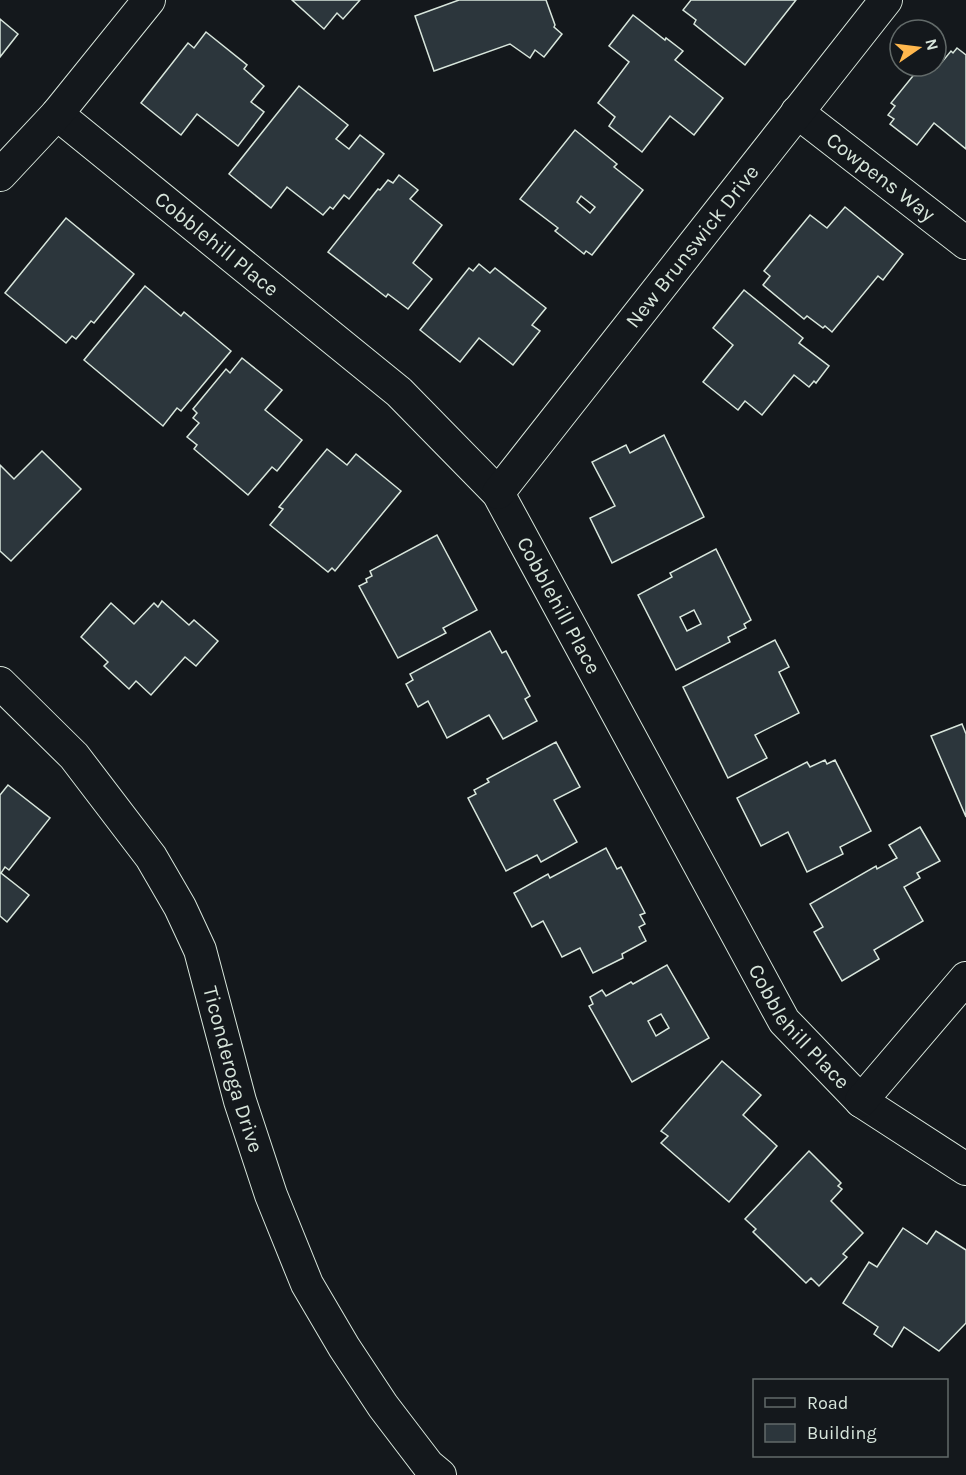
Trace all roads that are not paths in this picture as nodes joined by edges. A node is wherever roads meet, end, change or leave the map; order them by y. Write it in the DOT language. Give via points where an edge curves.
graph roads {
  1 [pos="148,0"];
  2 [pos="886,0"];
  3 [pos="797,112"];
  4 [pos="57,114"];
  5 [pos="0,175"];
  6 [pos="966,243"];
  7 [pos="498,493"];
  8 [pos="0,683"];
  9 [pos="966,978"];
  10 [pos="861,1101"];
  11 [pos="966,1169"];
  12 [pos="440,1475"];
  1 -- 4 [label="street"];
  2 -- 3 [label="street, New Brunswick Drive"];
  3 -- 6 [label="street, Cowpens Way"];
  3 -- 7 [label="street, New Brunswick Drive"];
  4 -- 5 [label="street"];
  4 -- 7 [label="street, Cobblehill Place" via="399,392"];
  7 -- 10 [label="street, Cobblehill Place" via="784,1021"];
  8 -- 12 [label="street, Ticonderoga Drive" via="74,756 151,857 180,907 200,950 240,1101 271,1195 308,1284 383,1406"];
  9 -- 10 [label="street"];
  10 -- 11 [label="street, Cobblehill Place"];
}
